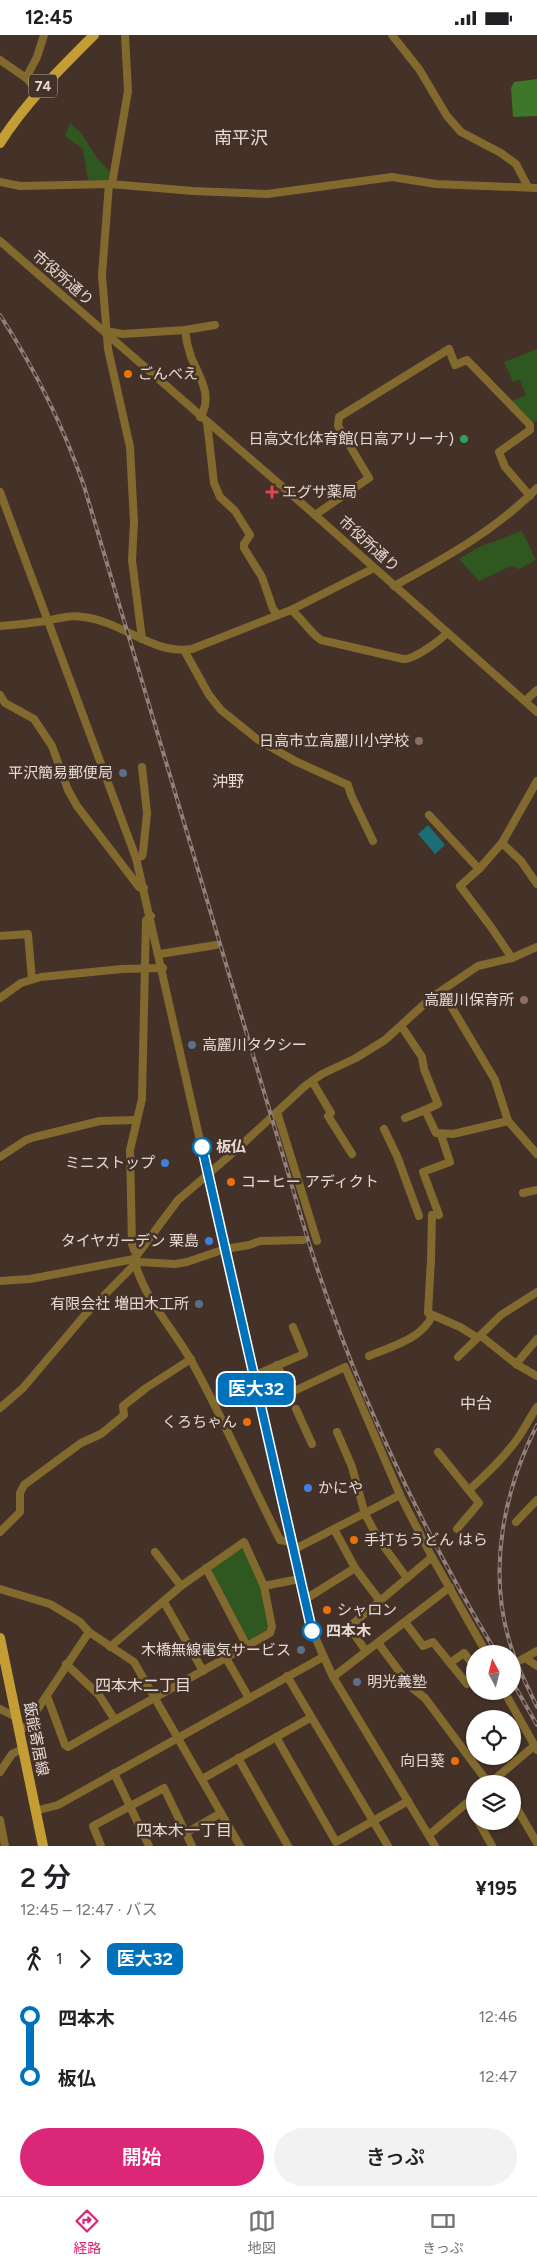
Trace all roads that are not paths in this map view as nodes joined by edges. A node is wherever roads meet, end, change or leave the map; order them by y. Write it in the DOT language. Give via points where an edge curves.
graph roads {
  1 [pos="44,35"];
  2 [pos="94,35"];
  3 [pos="125,35"];
  4 [pos="392,35"];
  5 [pos="0,60"];
  6 [pos="26,78"];
  7 [pos="38,91"];
  8 [pos="0,143"];
  9 [pos="0,182"];
  10 [pos="110,184"];
  11 [pos="528,187"];
  12 [pos="537,188"];
  13 [pos="0,241"];
  14 [pos="215,325"];
  15 [pos="185,330"];
  16 [pos="107,334"];
  17 [pos="204,420"];
  18 [pos="537,488"];
  19 [pos="0,492"];
  20 [pos="530,495"];
  21 [pos="315,515"];
  22 [pos="374,569"];
  23 [pos="394,586"];
  24 [pos="291,610"];
  25 [pos="278,615"];
  26 [pos="48,620"];
  27 [pos="0,626"];
  28 [pos="447,633"];
  29 [pos="142,639"];
  30 [pos="184,650"];
  31 [pos="537,690"];
  32 [pos="0,695"];
  33 [pos="525,701"];
  34 [pos="537,712"];
  35 [pos="142,767"];
  36 [pos="537,781"];
  37 [pos="429,815"];
  38 [pos="373,841"];
  39 [pos="502,843"];
  40 [pos="136,858"];
  41 [pos="479,869"];
  42 [pos="537,884"];
  43 [pos="144,888"];
  44 [pos="151,916"];
  45 [pos="0,937"];
  46 [pos="216,945"];
  47 [pos="537,947"];
  48 [pos="160,955"];
  49 [pos="512,958"];
  50 [pos="163,967"];
  51 [pos="146,968"];
  52 [pos="32,979"];
  53 [pos="442,991"];
  54 [pos="0,998"];
  55 [pos="402,1027"];
  56 [pos="312,1081"];
  57 [pos="425,1109"];
  58 [pos="277,1112"];
  59 [pos="405,1118"];
  60 [pos="136,1120"];
  61 [pos="508,1121"];
  62 [pos="384,1129"];
  63 [pos="441,1135"];
  64 [pos="352,1154"];
  65 [pos="537,1154"];
  66 [pos="0,1157"];
  67 [pos="208,1173"];
  68 [pos="537,1190"];
  69 [pos="523,1193"];
  70 [pos="419,1216"];
  71 [pos="303,1240"];
  72 [pos="317,1241"];
  73 [pos="225,1249"];
  74 [pos="136,1259"];
  75 [pos="0,1281"];
  76 [pos="537,1292"];
  77 [pos="432,1316"];
  78 [pos="293,1327"];
  79 [pos="479,1337"];
  80 [pos="537,1339"];
  81 [pos="369,1356"];
  82 [pos="458,1357"];
  83 [pos="191,1359"];
  84 [pos="516,1364"];
  85 [pos="277,1365"];
  86 [pos="253,1376"];
  87 [pos="537,1376"];
  88 [pos="537,1407"];
  89 [pos="0,1408"];
  90 [pos="296,1409"];
  91 [pos="337,1432"];
  92 [pos="312,1444"];
  93 [pos="438,1452"];
  94 [pos="469,1490"];
  95 [pos="400,1495"];
  96 [pos="537,1501"];
  97 [pos="365,1514"];
  98 [pos="516,1522"];
  99 [pos="334,1529"];
  100 [pos="457,1529"];
  101 [pos="0,1532"];
  102 [pos="292,1546"];
  103 [pos="155,1552"];
  104 [pos="432,1557"];
  105 [pos="206,1568"];
  106 [pos="355,1568"];
  107 [pos="407,1577"];
  108 [pos="299,1579"];
  109 [pos="181,1586"];
  110 [pos="264,1586"];
  111 [pos="450,1587"];
  112 [pos="0,1589"];
  113 [pos="304,1600"];
  114 [pos="380,1601"];
  115 [pos="164,1602"];
  116 [pos="405,1622"];
  117 [pos="89,1632"];
  118 [pos="0,1638"];
  119 [pos="378,1643"];
  120 [pos="483,1645"];
  121 [pos="247,1646"];
  122 [pos="110,1647"];
  123 [pos="366,1651"];
  124 [pos="537,1651"];
  125 [pos="466,1656"];
  126 [pos="323,1657"];
  127 [pos="226,1658"];
  128 [pos="525,1658"];
  129 [pos="521,1660"];
  130 [pos="450,1663"];
  131 [pos="66,1664"];
  132 [pos="537,1666"];
  133 [pos="203,1671"];
  134 [pos="287,1677"];
  135 [pos="333,1677"];
  136 [pos="466,1683"];
  137 [pos="47,1696"];
  138 [pos="155,1697"];
  139 [pos="249,1698"];
  140 [pos="509,1700"];
  141 [pos="0,1709"];
  142 [pos="16,1717"];
  143 [pos="310,1717"];
  144 [pos="115,1719"];
  145 [pos="19,1732"];
  146 [pos="179,1737"];
  147 [pos="276,1737"];
  148 [pos="536,1748"];
  149 [pos="22,1749"];
  150 [pos="238,1758"];
  151 [pos="0,1772"];
  152 [pos="114,1773"];
  153 [pos="482,1775"];
  154 [pos="500,1775"];
  155 [pos="202,1779"];
  156 [pos="408,1801"];
  157 [pos="466,1805"];
  158 [pos="130,1807"];
  159 [pos="35,1811"];
  160 [pos="221,1813"];
  161 [pos="521,1815"];
  162 [pos="0,1820"];
  163 [pos="374,1822"];
  164 [pos="483,1830"];
  165 [pos="186,1833"];
  166 [pos="429,1835"];
  167 [pos="537,1843"];
  168 [pos="4,1846"];
  169 [pos="43,1846"];
  170 [pos="101,1846"];
  171 [pos="149,1846"];
  172 [pos="192,1846"];
  173 [pos="240,1846"];
  174 [pos="288,1846"];
  175 [pos="388,1846"];
  176 [pos="435,1846"];
  177 [pos="492,1846"];
  1 -- 6 [label="street"];
  2 -- 7 [label="main road, 74"];
  3 -- 10 [label="street" via="128,91"];
  4 -- 11 [label="street" via="461,132 501,153 516,165"];
  5 -- 6 [label="street"];
  6 -- 7 [label="street"];
  7 -- 8 [label="main road, 74"];
  9 -- 10 [label="street" via="20,186"];
  10 -- 11 [label="street" via="267,194 392,177 436,184"];
  10 -- 16 [label="street" via="102,275"];
  11 -- 12 [label="street"];
  13 -- 16 [label="street, 市役所通り"];
  14 -- 15 [label="street"];
  15 -- 16 [label="street"];
  15 -- 17 [label="street" via="189,351 204,385"];
  16 -- 17 [label="street, 市役所通り"];
  16 -- 29 [label="street" via="130,447 134,523 132,560"];
  17 -- 21 [label="street, 市役所通り"];
  17 -- 25 [label="street" via="214,483 222,500 235,511 250,535 244,548"];
  18 -- 20 [label="street"];
  19 -- 26 [label="street"];
  20 -- 21 [label="street" via="505,467 499,452 530,430 530,425 467,360 455,365 449,349 340,417 338,426 369,478"];
  20 -- 23 [label="street" via="456,552"];
  21 -- 22 [label="street, 市役所通り"];
  22 -- 23 [label="street, 市役所通り"];
  22 -- 24 [label="street"];
  23 -- 28 [label="street, 市役所通り"];
  24 -- 25 [label="street"];
  24 -- 28 [label="street" via="321,639 403,659 410,659"];
  25 -- 30 [label="street" via="205,645"];
  26 -- 27 [label="street"];
  26 -- 29 [label="street" via="84,617 99,620"];
  26 -- 40 [label="street"];
  28 -- 33 [label="street, 市役所通り"];
  29 -- 30 [label="street" via="164,648"];
  30 -- 38 [label="street" via="221,710 258,739 295,761 348,785"];
  31 -- 33 [label="street"];
  32 -- 43 [label="street" via="5,703 34,719 52,746 68,791 77,806 139,887"];
  33 -- 34 [label="street, 市役所通り"];
  35 -- 40 [label="street" via="148,813 144,852"];
  36 -- 39 [label="street"];
  37 -- 41 [label="street"];
  39 -- 41 [label="street"];
  39 -- 42 [label="street" via="521,861"];
  40 -- 43 [label="street"];
  41 -- 49 [label="street" via="460,886"];
  43 -- 44 [label="street"];
  44 -- 48 [label="street"];
  44 -- 51 [label="street" via="146,920"];
  45 -- 52 [label="street" via="28,934"];
  46 -- 48 [label="street"];
  47 -- 49 [label="street"];
  48 -- 50 [label="street"];
  49 -- 53 [label="street" via="478,966"];
  50 -- 51 [label="street"];
  50 -- 67 [label="street"];
  51 -- 52 [label="street"];
  51 -- 60 [label="street" via="142,1099"];
  52 -- 54 [label="street"];
  53 -- 55 [label="street"];
  53 -- 61 [label="street" via="495,1080"];
  55 -- 56 [label="street" via="356,1058"];
  55 -- 57 [label="street" via="422,1057 438,1104"];
  56 -- 58 [label="street"];
  56 -- 64 [label="street" via="331,1113 328,1116"];
  57 -- 59 [label="street"];
  57 -- 63 [label="street" via="436,1133"];
  58 -- 67 [label="street"];
  58 -- 72 [label="street"];
  60 -- 66 [label="street" via="100,1121 62,1129 26,1140"];
  60 -- 74 [label="street" via="130,1150 130,1202"];
  61 -- 63 [label="street"];
  61 -- 65 [label="street"];
  62 -- 70 [label="street"];
  63 -- 77 [label="street" via="450,1162 423,1172 435,1215 427,1309"];
  67 -- 73 [label="street"];
  67 -- 74 [label="street" via="178,1200"];
  68 -- 69 [label="street"];
  71 -- 73 [label="street" via="260,1241"];
  73 -- 74 [label="street" via="187,1262"];
  73 -- 86 [label="street"];
  74 -- 75 [label="street" via="30,1279"];
  74 -- 83 [label="street" via="146,1291"];
  74 -- 89 [label="street" via="23,1389"];
  76 -- 79 [label="street" via="501,1315"];
  77 -- 79 [label="street"];
  77 -- 81 [label="street" via="429,1324 410,1338"];
  78 -- 85 [label="street" via="304,1353"];
  79 -- 82 [label="street"];
  79 -- 84 [label="street"];
  80 -- 84 [label="street"];
  83 -- 101 [label="street" via="124,1406 124,1415 101,1434 82,1443 24,1485 20,1493 20,1512"];
  83 -- 102 [label="street" via="280,1540"];
  84 -- 87 [label="street"];
  85 -- 86 [label="street"];
  85 -- 95 [label="street" via="290,1393 345,1367"];
  86 -- 102 [label="street"];
  88 -- 94 [label="street" via="498,1463"];
  90 -- 92 [label="street"];
  91 -- 97 [label="street" via="352,1467"];
  93 -- 94 [label="street"];
  94 -- 100 [label="street" via="479,1503"];
  95 -- 97 [label="street"];
  95 -- 104 [label="street"];
  96 -- 98 [label="street"];
  97 -- 99 [label="street"];
  97 -- 107 [label="street" via="379,1540"];
  99 -- 102 [label="street"];
  99 -- 106 [label="street"];
  102 -- 108 [label="street"];
  103 -- 109 [label="street"];
  104 -- 107 [label="street"];
  104 -- 111 [label="street"];
  105 -- 109 [label="street"];
  105 -- 110 [label="street" via="244,1542"];
  105 -- 121 [label="street"];
  106 -- 113 [label="street"];
  106 -- 114 [label="street"];
  107 -- 114 [label="street"];
  108 -- 110 [label="street"];
  108 -- 113 [label="street"];
  109 -- 115 [label="street"];
  110 -- 121 [label="street" via="272,1630"];
  111 -- 116 [label="street"];
  111 -- 120 [label="street"];
  112 -- 117 [label="street" via="50,1604 80,1622"];
  113 -- 126 [label="street" via="310,1626"];
  114 -- 123 [label="street" via="349,1627"];
  115 -- 122 [label="street"];
  115 -- 133 [label="street"];
  116 -- 119 [label="street"];
  116 -- 130 [label="street" via="423,1646 433,1642"];
  117 -- 122 [label="street"];
  117 -- 131 [label="street"];
  118 -- 142 [label="main road, 飯能寄居線"];
  119 -- 123 [label="street"];
  119 -- 153 [label="street" via="411,1687 425,1698"];
  121 -- 127 [label="street"];
  122 -- 138 [label="street" via="134,1662"];
  123 -- 135 [label="street"];
  124 -- 128 [label="street"];
  125 -- 130 [label="street" via="464,1653"];
  126 -- 134 [label="street"];
  126 -- 135 [label="street"];
  127 -- 133 [label="street"];
  127 -- 139 [label="street"];
  128 -- 129 [label="street"];
  128 -- 132 [label="street"];
  130 -- 136 [label="street"];
  131 -- 137 [label="street"];
  131 -- 144 [label="street" via="99,1695"];
  133 -- 138 [label="street"];
  134 -- 139 [label="street"];
  134 -- 143 [label="street"];
  135 -- 156 [label="street"];
  137 -- 144 [label="street" via="68,1747"];
  137 -- 145 [label="street"];
  138 -- 144 [label="street"];
  138 -- 146 [label="street"];
  139 -- 146 [label="street"];
  140 -- 148 [label="street"];
  141 -- 142 [label="street"];
  142 -- 145 [label="main road, 飯能寄居線"];
  143 -- 147 [label="street"];
  143 -- 163 [label="street"];
  145 -- 149 [label="main road, 飯能寄居線"];
  146 -- 152 [label="street"];
  146 -- 155 [label="street"];
  147 -- 150 [label="street"];
  147 -- 163 [label="street" via="336,1842"];
  148 -- 154 [label="street"];
  149 -- 151 [label="street" via="12,1754"];
  149 -- 159 [label="main road, 飯能寄居線"];
  150 -- 155 [label="street"];
  150 -- 174 [label="street"];
  152 -- 158 [label="street"];
  152 -- 159 [label="street" via="58,1805"];
  155 -- 160 [label="street"];
  156 -- 163 [label="street"];
  156 -- 166 [label="street"];
  157 -- 166 [label="street"];
  158 -- 165 [label="street" via="164,1788"];
  158 -- 170 [label="street" via="93,1826"];
  158 -- 171 [label="street"];
  159 -- 169 [label="main road, 飯能寄居線"];
  160 -- 165 [label="street"];
  160 -- 173 [label="street"];
  161 -- 167 [label="street"];
  162 -- 168 [label="street"];
  163 -- 175 [label="street"];
  164 -- 177 [label="street"];
  165 -- 172 [label="street"];
  166 -- 176 [label="street"];
}
